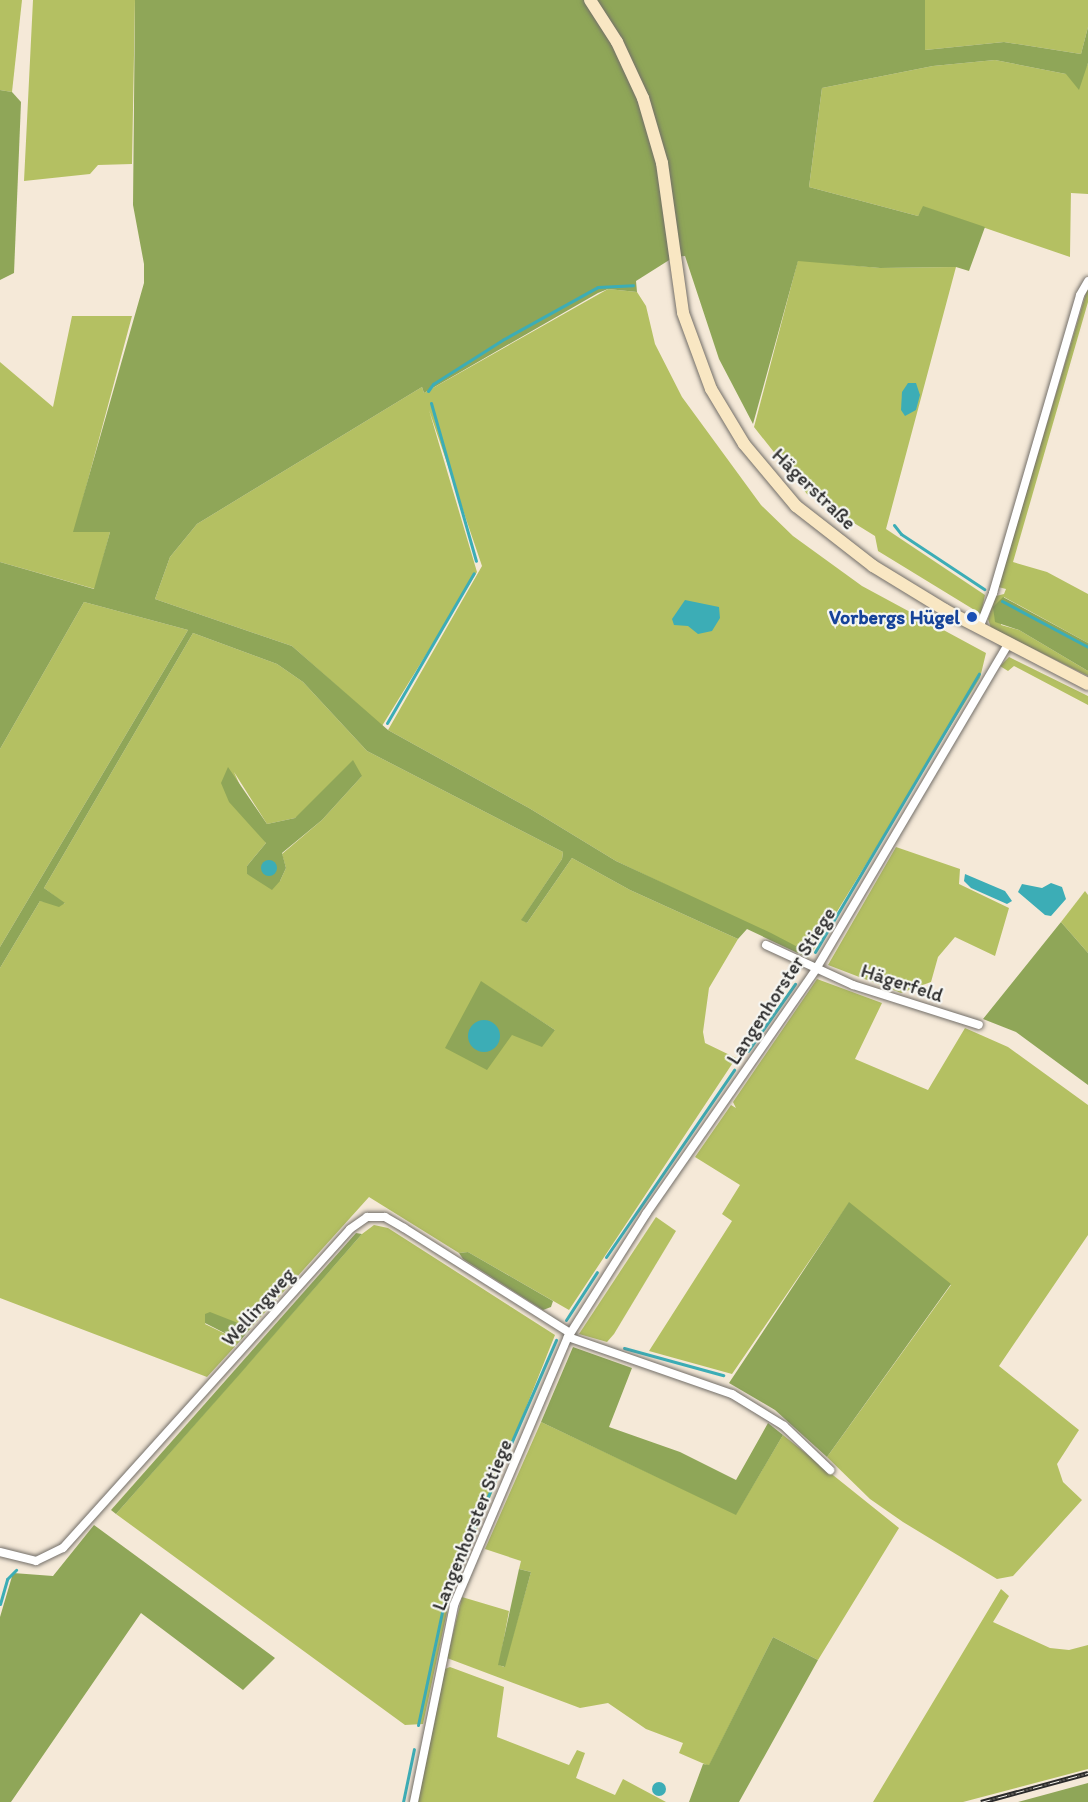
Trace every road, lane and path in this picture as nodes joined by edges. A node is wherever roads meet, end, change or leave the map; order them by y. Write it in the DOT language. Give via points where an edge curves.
graph roads {
  1 [pos="590,0"];
  2 [pos="1088,281"];
  3 [pos="979,628"];
  4 [pos="1008,644"];
  5 [pos="1088,684"];
  6 [pos="766,945"];
  7 [pos="816,969"];
  8 [pos="980,1025"];
  9 [pos="569,1335"];
  10 [pos="830,1470"];
  11 [pos="0,1552"];
  12 [pos="414,1802"];
  1 -- 3 [label="main road, Hägerstraße" via="617,42 650,117 662,163 683,313 701,367 730,424 766,474 822,529 885,575"];
  2 -- 3 [label="street" via="1080,295 993,593"];
  3 -- 4 [label="main road, Hägerstraße"];
  4 -- 5 [label="main road, Hägerstraße"];
  4 -- 7 [label="street, Langenhorster Stiege"];
  6 -- 7 [label="street, Hägerfeld"];
  7 -- 8 [label="street, Hägerfeld" via="881,995"];
  7 -- 9 [label="street, Langenhorster Stiege" via="646,1214"];
  9 -- 10 [label="street" via="732,1394 784,1426"];
  9 -- 11 [label="street, Wellingweg" via="404,1228 381,1216 367,1217 350,1229 63,1548 36,1561"];
  9 -- 12 [label="street, Langenhorster Stiege" via="454,1605"];
}
